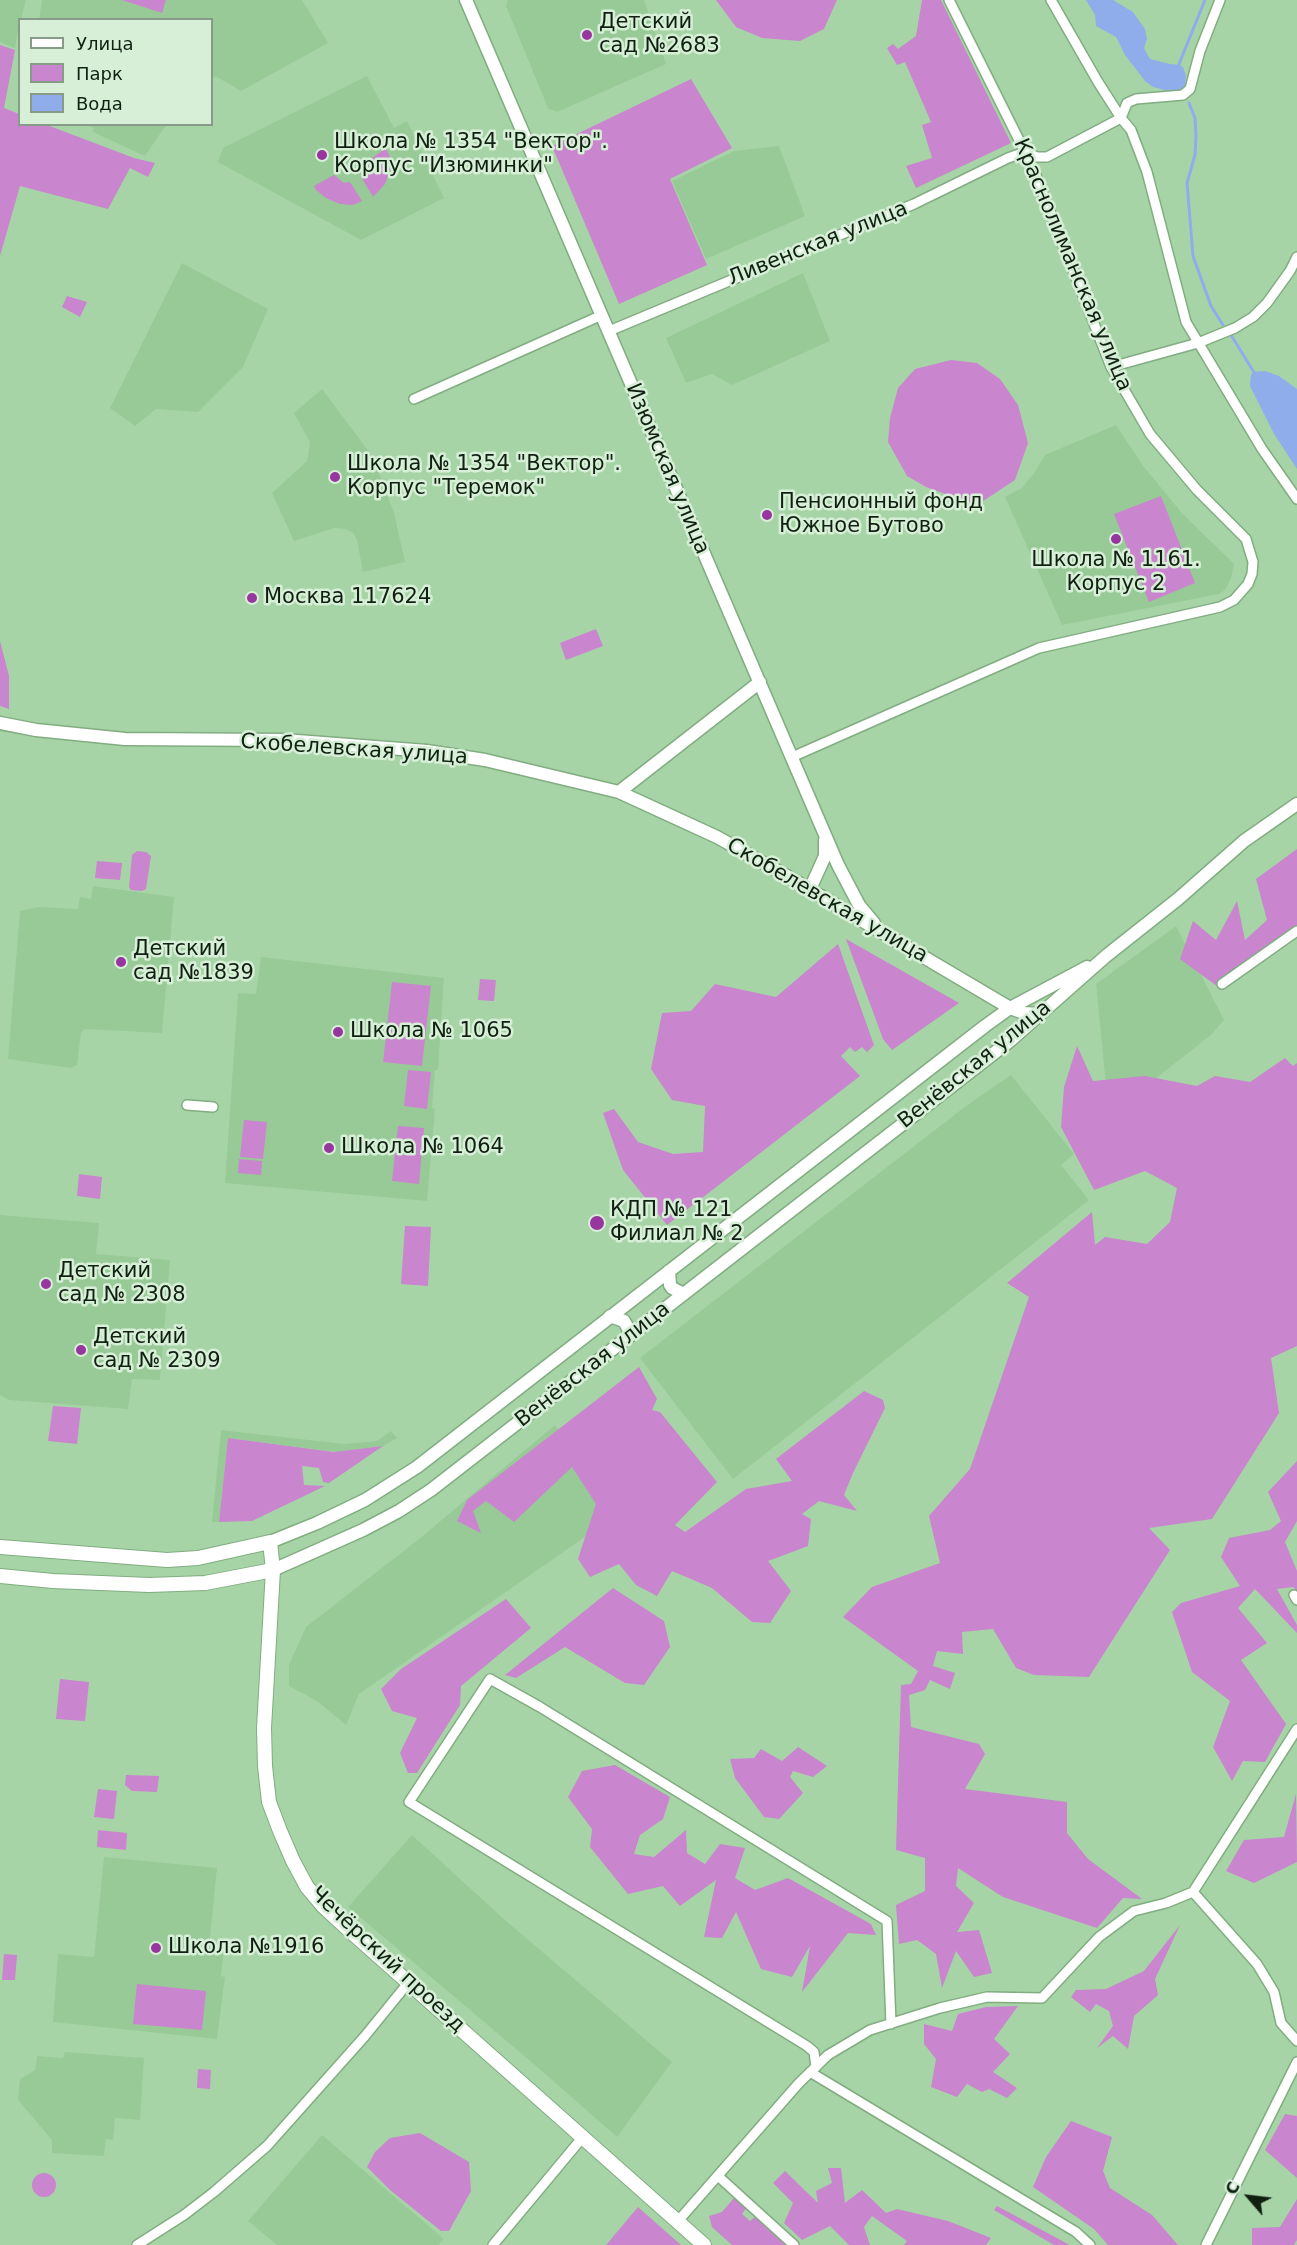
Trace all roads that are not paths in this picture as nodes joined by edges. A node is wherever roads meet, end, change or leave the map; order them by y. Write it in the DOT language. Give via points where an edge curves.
graph roads {
  1 [pos="466,0"];
  2 [pos="949,0"];
  3 [pos="1051,0"];
  4 [pos="1220,0"];
  5 [pos="1121,118"];
  6 [pos="1025,152"];
  7 [pos="1297,256"];
  8 [pos="602,315"];
  9 [pos="609,331"];
  10 [pos="1198,343"];
  11 [pos="1111,368"];
  12 [pos="414,399"];
  13 [pos="1297,499"];
  14 [pos="760,682"];
  15 [pos="0,723"];
  16 [pos="792,757"];
  17 [pos="619,792"];
  18 [pos="1297,804"];
  19 [pos="825,836"];
  20 [pos="810,889"];
  21 [pos="881,931"];
  22 [pos="1297,931"];
  23 [pos="1106,956"];
  24 [pos="1222,984"];
  25 [pos="981,990"];
  26 [pos="1010,1008"];
  27 [pos="1040,1014"];
  28 [pos="985,1026"];
  29 [pos="1011,1041"];
  30 [pos="186,1105"];
  31 [pos="213,1107"];
  32 [pos="669,1271"];
  33 [pos="684,1294"];
  34 [pos="610,1316"];
  35 [pos="628,1337"];
  36 [pos="270,1542"];
  37 [pos="0,1547"];
  38 [pos="273,1570"];
  39 [pos="0,1576"];
  40 [pos="1297,1729"];
  41 [pos="1193,1892"];
  42 [pos="408,1983"];
  43 [pos="891,2024"];
  44 [pos="1297,2041"];
  45 [pos="1297,2062"];
  46 [pos="813,2069"];
  47 [pos="582,2138"];
  48 [pos="718,2176"];
  49 [pos="678,2221"];
  50 [pos="137,2245"];
  51 [pos="493,2245"];
  52 [pos="704,2245"];
  53 [pos="794,2245"];
  54 [pos="1090,2245"];
  55 [pos="1206,2245"];
  1 -- 8 [label="street, Изюмская улица"];
  2 -- 6 [label="street, Краснолиманская улица"];
  3 -- 5 [label="street"];
  4 -- 5 [label="street" via="1190,89 1183,95 1136,99 1127,103"];
  5 -- 6 [label="street" via="1047,157"];
  5 -- 10 [label="street" via="1131,130 1147,172 1186,322"];
  6 -- 9 [label="street, Ливенская улица" via="914,204"];
  6 -- 11 [label="street, Краснолиманская улица"];
  7 -- 10 [label="street" via="1273,295 1253,317"];
  8 -- 9 [label="street, Изюмская улица"];
  8 -- 12 [label="street"];
  9 -- 14 [label="street, Изюмская улица"];
  10 -- 11 [label="street"];
  10 -- 13 [label="street"];
  11 -- 16 [label="street, Краснолиманская улица" via="1150,434 1197,490 1246,539 1254,562 1248,584 1234,600 1220,608 1039,648"];
  14 -- 16 [label="street, Изюмская улица"];
  14 -- 17 [label="street"];
  15 -- 17 [label="street, Скобелевская улица" via="124,739 284,740 427,751 485,760"];
  16 -- 19 [label="street, Изюмская улица"];
  17 -- 20 [label="street, Скобелевская улица" via="717,837"];
  18 -- 23 [label="street, Венёвская улица" via="1244,841"];
  19 -- 20 [label="street" via="825,856"];
  19 -- 21 [label="street, Изюмская улица" via="859,905"];
  20 -- 21 [label="street, Скобелевская улица"];
  21 -- 25 [label="street, Скобелевская улица"];
  22 -- 24 [label="street"];
  23 -- 26 [label="street, Венёвская улица"];
  23 -- 27 [label="street, Венёвская улица"];
  25 -- 26 [label="street, Скобелевская улица"];
  25 -- 28 [label="street" via="991,1007"];
  26 -- 27 [label="street"];
  26 -- 28 [label="street, Венёвская улица"];
  26 -- 29 [label="street" via="1019,1022"];
  27 -- 29 [label="street, Венёвская улица"];
  28 -- 32 [label="street, Венёвская улица"];
  29 -- 33 [label="street, Венёвская улица"];
  30 -- 31 [label="street"];
  32 -- 33 [label="street" via="670,1285"];
  32 -- 34 [label="street, Венёвская улица"];
  33 -- 35 [label="street, Венёвская улица"];
  34 -- 35 [label="street" via="624,1321"];
  34 -- 36 [label="street, Венёвская улица" via="417,1467 365,1500"];
  35 -- 38 [label="street, Венёвская улица" via="431,1490 363,1530"];
  36 -- 37 [label="main road, Венёвская улица" via="198,1558 167,1560"];
  36 -- 38 [label="main road, Чечёрский проезд"];
  38 -- 39 [label="main road, Венёвская улица" via="205,1583 149,1585"];
  38 -- 42 [label="main road, Чечёрский проезд" via="264,1728 269,1802 308,1887"];
  40 -- 41 [label="street"];
  41 -- 43 [label="street" via="1134,1911 1099,1937 1042,1998 987,1997"];
  41 -- 44 [label="street" via="1257,1964 1274,1992 1281,2023"];
  42 -- 47 [label="main road, Чечёрский проезд"];
  42 -- 50 [label="street" via="267,2146 184,2216"];
  43 -- 46 [label="street" via="870,2030 828,2055"];
  43 -- 46 [label="street" via="887,1921 490,1679 409,1802 807,2046 814,2052"];
  45 -- 55 [label="street"];
  46 -- 48 [label="street"];
  46 -- 54 [label="street" via="1076,2232"];
  47 -- 49 [label="main road, Чечёрский проезд"];
  47 -- 51 [label="street"];
  48 -- 49 [label="street"];
  48 -- 53 [label="street"];
  49 -- 52 [label="main road, Чечёрский проезд"];
}
